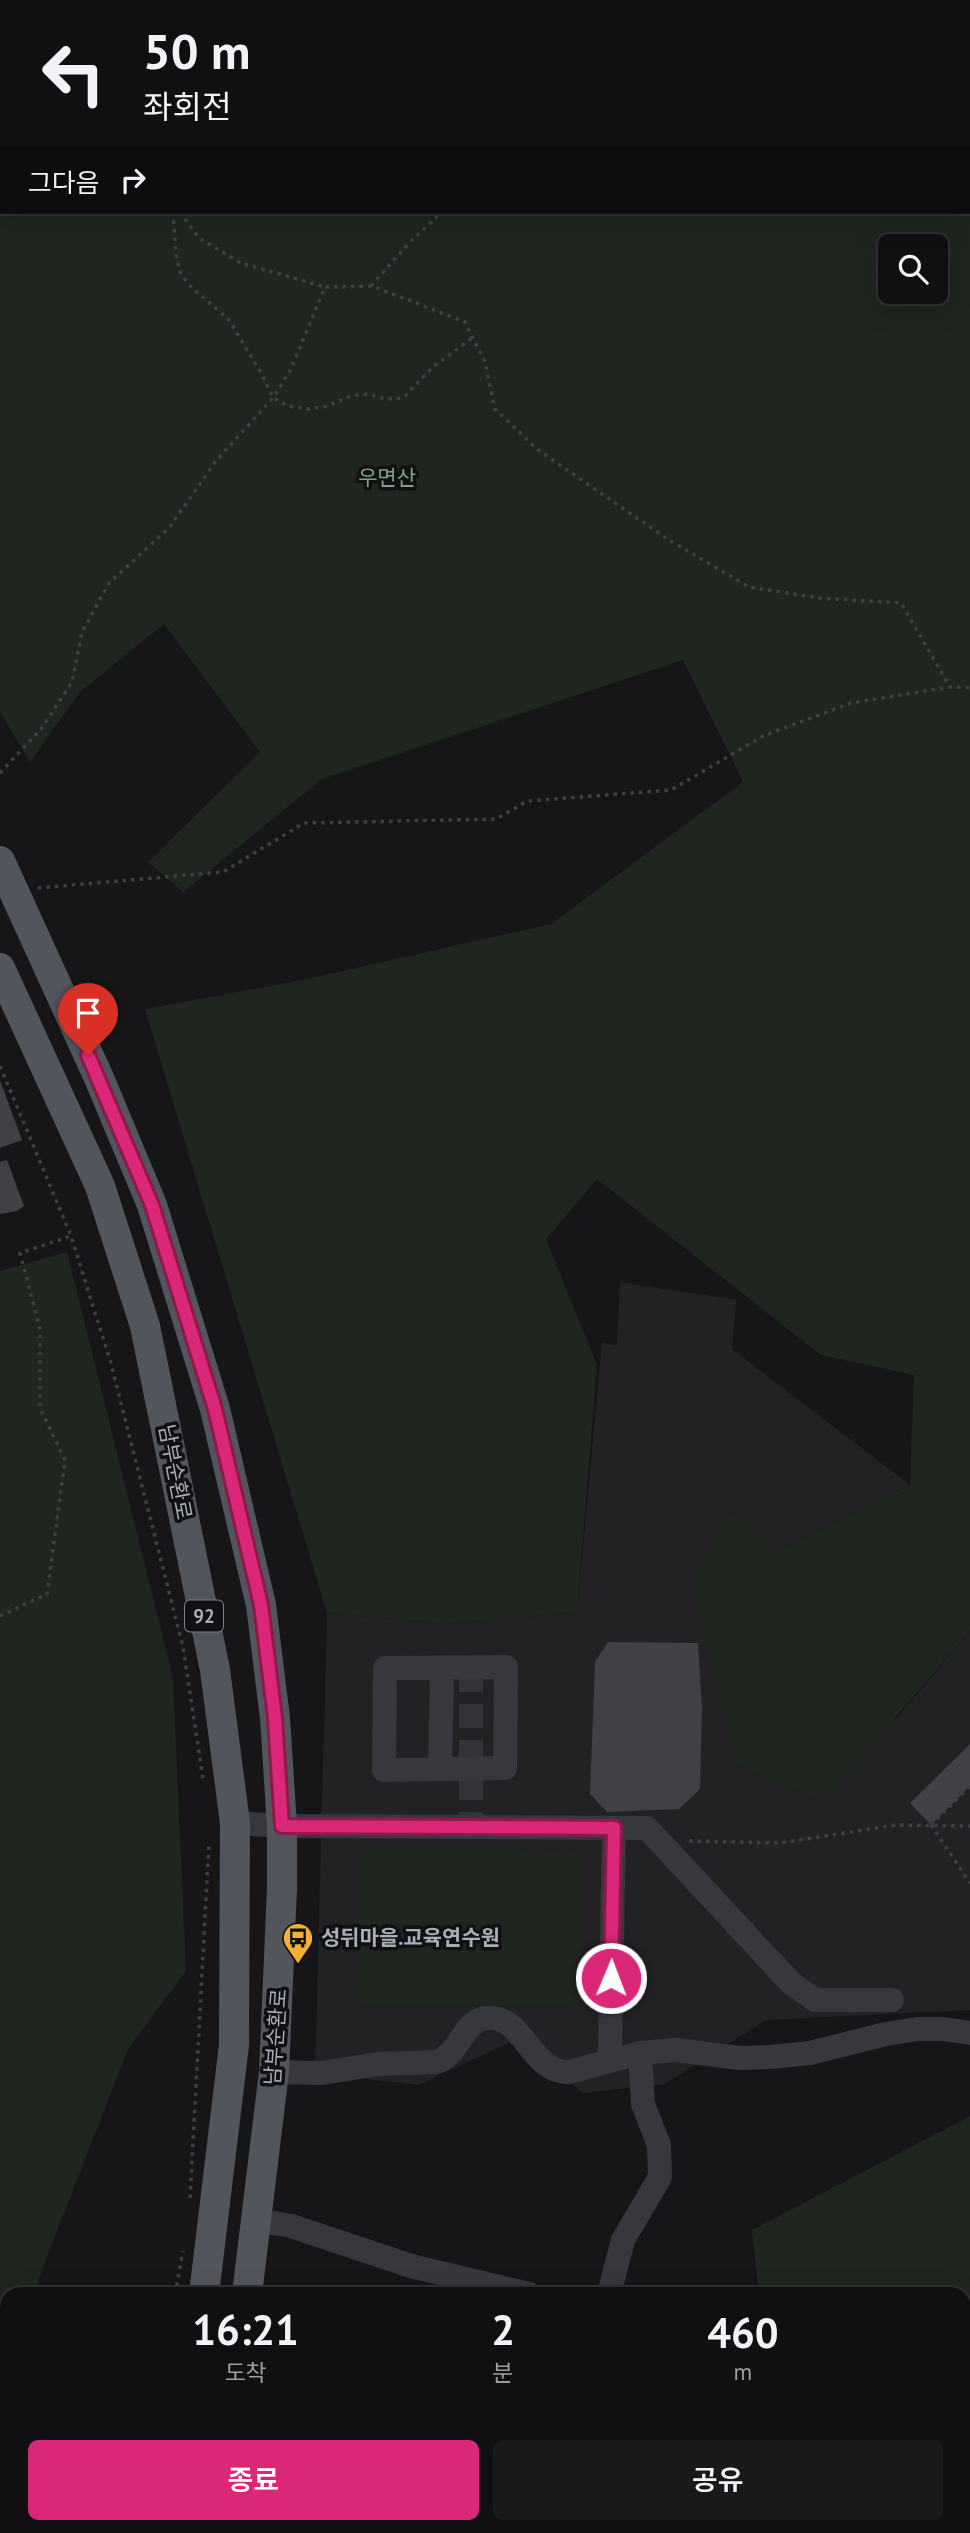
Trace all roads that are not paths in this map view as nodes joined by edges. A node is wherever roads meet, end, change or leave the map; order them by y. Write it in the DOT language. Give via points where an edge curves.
graph roads {
  1 [pos="0,861"];
  2 [pos="0,968"];
  3 [pos="442,1668"];
  4 [pos="440,1769"];
  5 [pos="236,1823"];
  6 [pos="282,1826"];
  7 [pos="614,1828"];
  8 [pos="892,2000"];
  9 [pos="970,2033"];
  10 [pos="610,2053"];
  11 [pos="640,2053"];
  12 [pos="274,2072"];
  13 [pos="257,2220"];
  14 [pos="205,2287"];
  15 [pos="248,2287"];
  16 [pos="500,2287"];
  17 [pos="610,2287"];
  1 -- 6 [label="main road, 남부순환로" via="152,1205 215,1409 261,1605"];
  2 -- 5 [label="main road, 남부순환로 / 92" via="100,1186 145,1326 215,1670"];
  3 -- 4 [label="street"];
  3 -- 4 [label="street" via="385,1668 384,1770"];
  3 -- 4 [label="street" via="506,1667 505,1768"];
  5 -- 6 [label="street"];
  5 -- 14 [label="main road, 남부순환로 / 92" via="234,2045"];
  6 -- 7 [label="street"];
  6 -- 12 [label="main road, 남부순환로"];
  7 -- 8 [label="street" via="647,1828 791,1983 815,2000"];
  7 -- 10 [label="street"];
  9 -- 11 [label="street" via="917,2029 810,2053 770,2057 676,2050"];
  11 -- 12 [label="street" via="558,2072 503,2021 486,2018 469,2027 445,2059 322,2073"];
  11 -- 17 [label="street" via="643,2104 659,2145 660,2178 622,2241"];
  12 -- 13 [label="main road, 남부순환로"];
  13 -- 15 [label="main road, 남부순환로"];
  13 -- 16 [label="street"];
}
